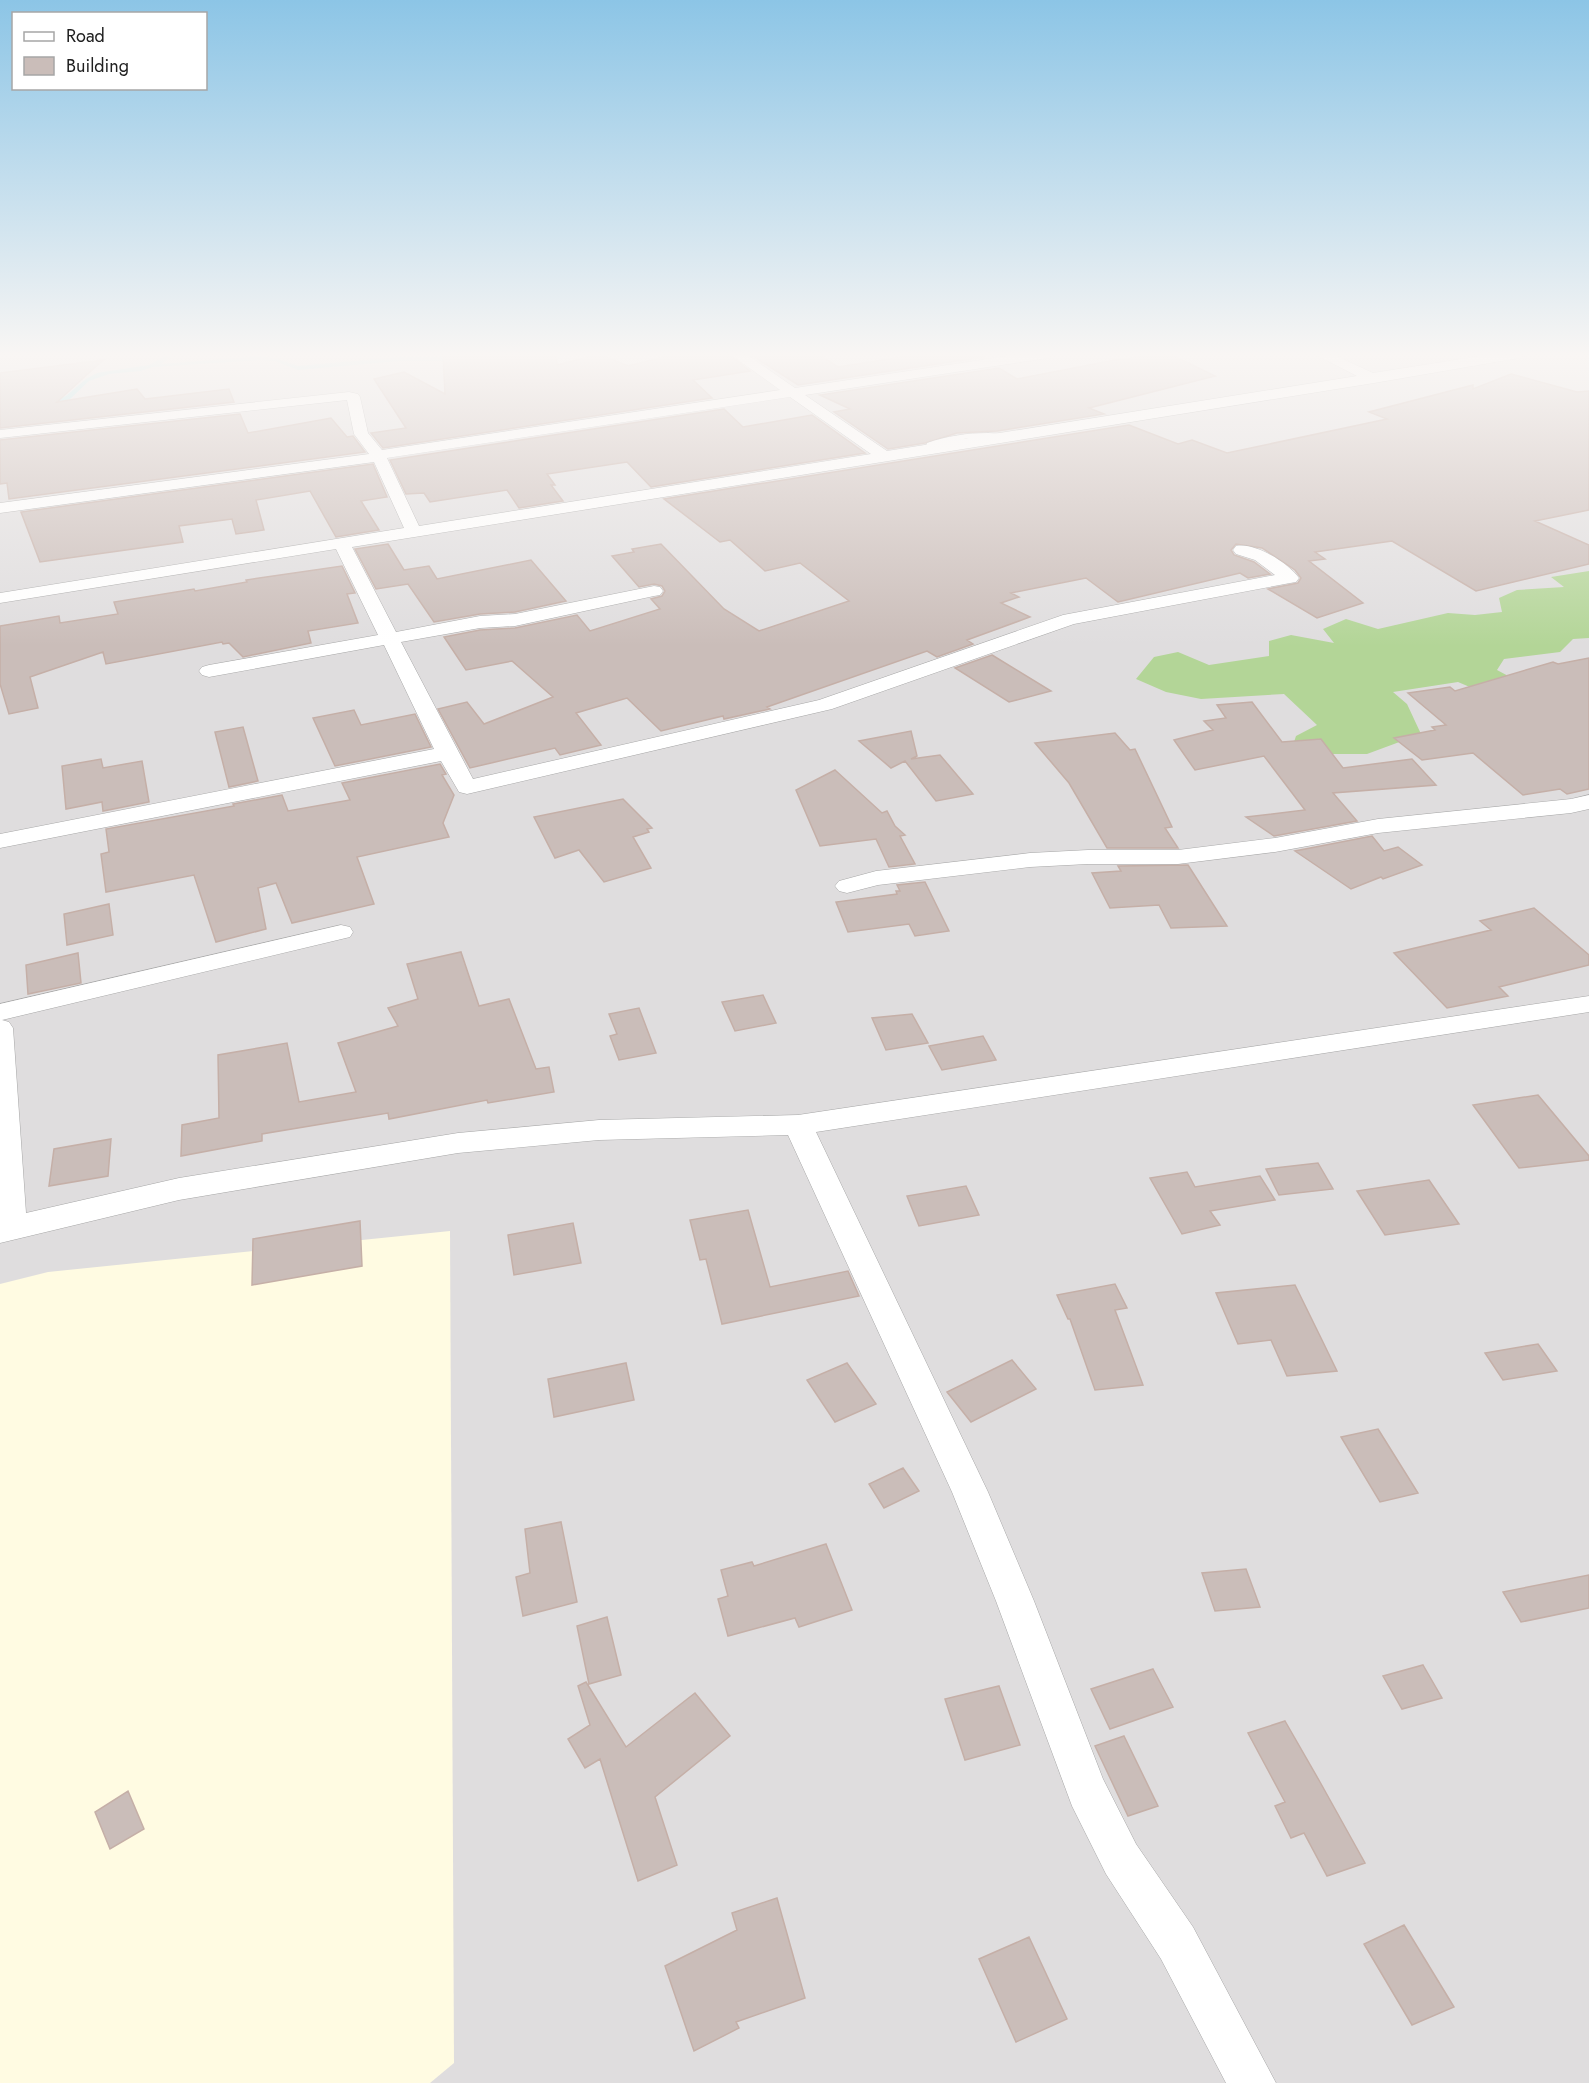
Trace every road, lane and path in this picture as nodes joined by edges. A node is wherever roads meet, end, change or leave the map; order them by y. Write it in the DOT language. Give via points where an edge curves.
graph roads {
  1 [pos="374,451"];
  2 [pos="409,451"];
  3 [pos="877,451"];
  4 [pos="922,451"];
  5 [pos="378,456"];
  6 [pos="886,457"];
  7 [pos="0,508"];
  8 [pos="414,532"];
  9 [pos="342,543"];
  10 [pos="1242,550"];
  11 [pos="654,591"];
  12 [pos="0,598"];
  13 [pos="389,638"];
  14 [pos="209,671"];
  15 [pos="447,753"];
  16 [pos="1589,802"];
  17 [pos="0,841"];
  18 [pos="847,886"];
  19 [pos="341,932"];
  20 [pos="1589,1004"];
  21 [pos="0,1012"];
  22 [pos="0,1028"];
  23 [pos="798,1125"];
  24 [pos="6,1230"];
  25 [pos="1252,2083"];
  1 -- 5 [label="street"];
  2 -- 5 [label="street"];
  3 -- 6 [label="street"];
  4 -- 6 [label="street"];
  5 -- 7 [label="street"];
  5 -- 8 [label="street"];
  6 -- 8 [label="street"];
  8 -- 9 [label="street"];
  9 -- 12 [label="street"];
  9 -- 13 [label="street"];
  10 -- 15 [label="street" via="1261,556 1290,578 1070,619 825,705 468,787"];
  11 -- 13 [label="street" via="515,621 480,622"];
  13 -- 14 [label="street"];
  13 -- 15 [label="street"];
  15 -- 17 [label="street"];
  16 -- 18 [label="street" via="1378,826 1178,857 1030,860 876,878"];
  19 -- 21 [label="street"];
  20 -- 23 [label="street"];
  22 -- 24 [label="street"];
  23 -- 24 [label="street" via="599,1130 458,1143 179,1189"];
  23 -- 25 [label="street" via="970,1492 1087,1791 1121,1859 1177,1943"];
}
